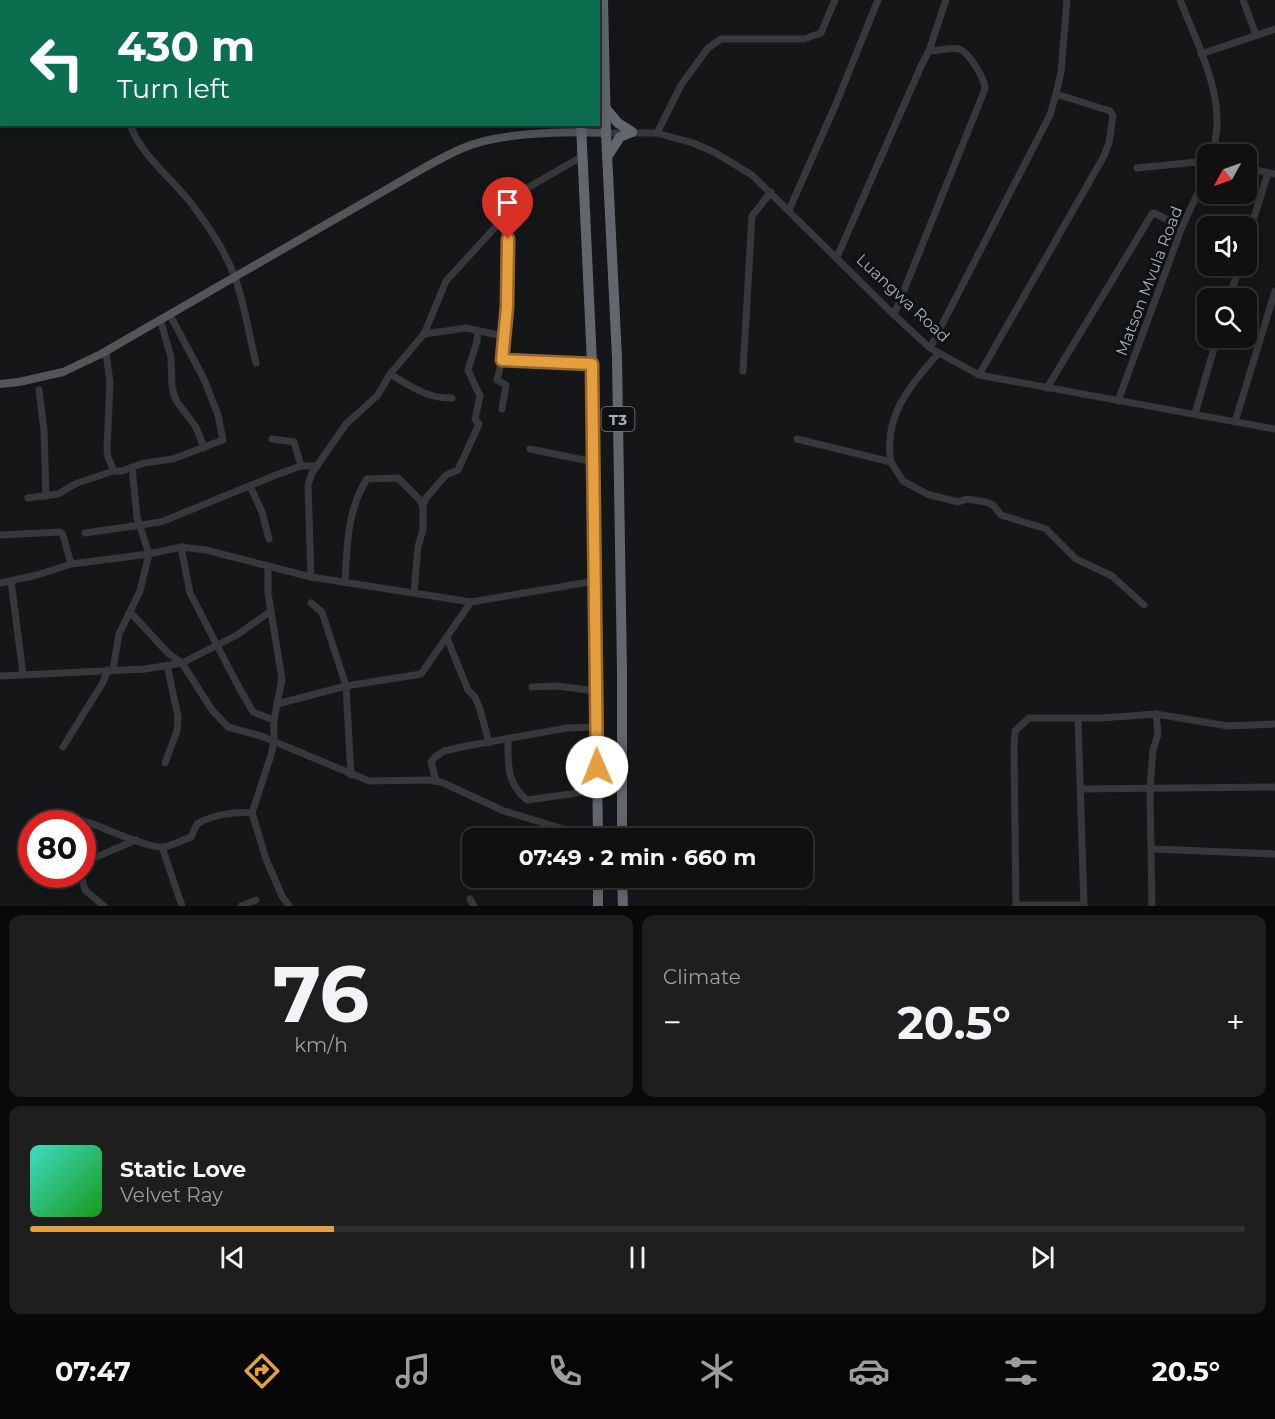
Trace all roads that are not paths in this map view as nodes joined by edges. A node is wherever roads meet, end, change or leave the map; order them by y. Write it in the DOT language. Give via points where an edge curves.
graph roads {
  1 [pos="603,0"];
  2 [pos="836,0"];
  3 [pos="879,0"];
  4 [pos="946,0"];
  5 [pos="1067,0"];
  6 [pos="1180,0"];
  7 [pos="1243,0"];
  8 [pos="1275,29"];
  9 [pos="1256,35"];
  10 [pos="929,51"];
  11 [pos="1201,54"];
  12 [pos="1056,94"];
  13 [pos="607,110"];
  14 [pos="131,126"];
  15 [pos="581,128"];
  16 [pos="632,132"];
  17 [pos="606,133"];
  18 [pos="657,133"];
  19 [pos="1214,144"];
  20 [pos="609,154"];
  21 [pos="583,156"];
  22 [pos="1197,161"];
  23 [pos="1137,168"];
  24 [pos="1257,171"];
  25 [pos="1272,174"];
  26 [pos="771,192"];
  27 [pos="1197,195"];
  28 [pos="789,210"];
  29 [pos="1256,216"];
  30 [pos="500,222"];
  31 [pos="1182,227"];
  32 [pos="837,257"];
  33 [pos="235,278"];
  34 [pos="1275,291"];
  35 [pos="170,315"];
  36 [pos="894,315"];
  37 [pos="160,319"];
  38 [pos="478,332"];
  39 [pos="424,334"];
  40 [pos="503,336"];
  41 [pos="930,348"];
  42 [pos="1214,348"];
  43 [pos="105,352"];
  44 [pos="938,354"];
  45 [pos="502,360"];
  46 [pos="256,363"];
  47 [pos="592,364"];
  48 [pos="743,371"];
  49 [pos="390,374"];
  50 [pos="979,375"];
  51 [pos="0,384"];
  52 [pos="1047,388"];
  53 [pos="39,390"];
  54 [pos="452,398"];
  55 [pos="1118,401"];
  56 [pos="502,409"];
  57 [pos="1195,414"];
  58 [pos="1235,422"];
  59 [pos="1275,429"];
  60 [pos="272,439"];
  61 [pos="797,439"];
  62 [pos="204,448"];
  63 [pos="530,448"];
  64 [pos="594,462"];
  65 [pos="891,462"];
  66 [pos="301,466"];
  67 [pos="317,466"];
  68 [pos="132,467"];
  69 [pos="114,471"];
  70 [pos="250,486"];
  71 [pos="46,496"];
  72 [pos="28,498"];
  73 [pos="423,506"];
  74 [pos="140,526"];
  75 [pos="85,533"];
  76 [pos="0,535"];
  77 [pos="268,539"];
  78 [pos="181,547"];
  79 [pos="149,554"];
  80 [pos="71,564"];
  81 [pos="268,568"];
  82 [pos="311,577"];
  83 [pos="10,581"];
  84 [pos="595,581"];
  85 [pos="345,582"];
  86 [pos="0,583"];
  87 [pos="414,592"];
  88 [pos="471,602"];
  89 [pos="311,603"];
  90 [pos="1144,605"];
  91 [pos="271,611"];
  92 [pos="130,612"];
  93 [pos="447,638"];
  94 [pos="218,645"];
  95 [pos="182,663"];
  96 [pos="167,665"];
  97 [pos="111,669"];
  98 [pos="23,674"];
  99 [pos="0,676"];
  100 [pos="346,686"];
  101 [pos="532,687"];
  102 [pos="596,692"];
  103 [pos="277,704"];
  104 [pos="1156,714"];
  105 [pos="1078,719"];
  106 [pos="274,720"];
  107 [pos="1275,724"];
  108 [pos="596,727"];
  109 [pos="508,739"];
  110 [pos="274,742"];
  111 [pos="489,743"];
  112 [pos="63,747"];
  113 [pos="165,763"];
  114 [pos="351,775"];
  115 [pos="436,781"];
  116 [pos="1275,787"];
  117 [pos="597,788"];
  118 [pos="1080,789"];
  119 [pos="1150,789"];
  120 [pos="252,813"];
  121 [pos="96,825"];
  122 [pos="559,828"];
  123 [pos="598,828"];
  124 [pos="622,828"];
  125 [pos="136,840"];
  126 [pos="162,847"];
  127 [pos="1153,849"];
  128 [pos="1275,854"];
  129 [pos="96,857"];
  130 [pos="84,888"];
  131 [pos="598,888"];
  132 [pos="622,888"];
  133 [pos="256,900"];
  134 [pos="104,906"];
  135 [pos="182,906"];
  136 [pos="240,906"];
  137 [pos="287,906"];
  138 [pos="598,906"];
  139 [pos="623,906"];
  140 [pos="1016,906"];
  141 [pos="1084,906"];
  142 [pos="1152,906"];
  1 -- 13 [label="highway, T3"];
  2 -- 18 [label="street" via="821,33 804,39 721,39 712,44 681,85"];
  3 -- 28 [label="street"];
  4 -- 10 [label="street"];
  5 -- 12 [label="street"];
  6 -- 11 [label="street"];
  7 -- 9 [label="street"];
  8 -- 9 [label="street"];
  9 -- 11 [label="street"];
  10 -- 32 [label="street"];
  10 -- 36 [label="street" via="959,49 968,55 985,82 985,89"];
  11 -- 19 [label="street" via="1218,118"];
  12 -- 41 [label="street" via="1050,115"];
  12 -- 50 [label="street" via="1110,111 1113,116 1109,143"];
  13 -- 16 [label="highway"];
  13 -- 17 [label="highway, T3"];
  14 -- 33 [label="street" via="135,137 192,204 219,243"];
  15 -- 17 [label="main road, Luangwa Road"];
  15 -- 21 [label="highway, T3"];
  15 -- 33 [label="main road, Luangwa Road" via="464,147"];
  16 -- 17 [label="street, Luangwa Road"];
  16 -- 18 [label="street, Luangwa Road"];
  16 -- 20 [label="highway" via="620,137"];
  17 -- 20 [label="highway, T3"];
  18 -- 26 [label="street, Luangwa Road" via="714,152 752,175"];
  20 -- 124 [label="highway, T3" via="617,370"];
  21 -- 30 [label="street" via="525,189"];
  21 -- 47 [label="highway, T3"];
  22 -- 23 [label="street"];
  24 -- 25 [label="street"];
  25 -- 29 [label="street"];
  26 -- 28 [label="street, Luangwa Road"];
  26 -- 48 [label="street" via="752,216"];
  27 -- 31 [label="street, Matson Mvula Road"];
  28 -- 32 [label="street, Luangwa Road"];
  30 -- 39 [label="street" via="446,281"];
  30 -- 40 [label="street" via="508,239"];
  31 -- 52 [label="street" via="1152,214"];
  31 -- 55 [label="street, Matson Mvula Road"];
  32 -- 36 [label="street, Luangwa Road"];
  33 -- 35 [label="main road, Luangwa Road"];
  33 -- 46 [label="street"];
  34 -- 58 [label="street"];
  35 -- 37 [label="main road, Luangwa Road"];
  35 -- 62 [label="street" via="192,352 224,436 224,440"];
  36 -- 41 [label="street, Luangwa Road"];
  37 -- 43 [label="main road, Luangwa Road"];
  37 -- 62 [label="street" via="171,357 174,395 196,427"];
  38 -- 39 [label="street" via="466,328"];
  38 -- 40 [label="street"];
  38 -- 73 [label="street" via="468,370 480,396 475,419 479,424 459,470 440,480"];
  39 -- 49 [label="street"];
  40 -- 45 [label="street"];
  41 -- 44 [label="street, Luangwa Road"];
  42 -- 57 [label="street"];
  43 -- 51 [label="main road, Luangwa Road" via="63,372"];
  43 -- 69 [label="street" via="110,383 107,449"];
  44 -- 50 [label="street, Luangwa Road"];
  44 -- 65 [label="street" via="897,407 890,437"];
  45 -- 47 [label="street"];
  45 -- 56 [label="street" via="497,380 506,385"];
  47 -- 64 [label="highway, T3"];
  49 -- 54 [label="street" via="417,391"];
  49 -- 67 [label="street" via="377,396 346,424"];
  50 -- 52 [label="street, Luangwa Road"];
  52 -- 55 [label="street, Luangwa Road"];
  53 -- 71 [label="street"];
  55 -- 57 [label="street, Luangwa Road"];
  57 -- 58 [label="street, Luangwa Road"];
  58 -- 59 [label="street, Luangwa Road"];
  60 -- 66 [label="street" via="294,442"];
  61 -- 65 [label="street"];
  62 -- 68 [label="street"];
  63 -- 64 [label="street"];
  64 -- 84 [label="highway, T3"];
  65 -- 90 [label="street" via="903,481 927,494 958,502 986,502 1001,515 1046,529 1076,559 1112,576"];
  66 -- 67 [label="street"];
  66 -- 70 [label="street"];
  67 -- 82 [label="street" via="308,485"];
  68 -- 69 [label="street"];
  68 -- 74 [label="street"];
  69 -- 71 [label="street"];
  70 -- 74 [label="street" via="161,522"];
  70 -- 77 [label="street" via="262,512"];
  71 -- 72 [label="street"];
  73 -- 85 [label="street" via="399,478 366,479 354,502"];
  73 -- 87 [label="street"];
  74 -- 75 [label="street"];
  74 -- 79 [label="street"];
  76 -- 80 [label="street" via="60,532"];
  78 -- 79 [label="street"];
  78 -- 81 [label="street"];
  78 -- 94 [label="street" via="190,593"];
  79 -- 80 [label="street"];
  79 -- 92 [label="street"];
  80 -- 83 [label="street"];
  81 -- 82 [label="street"];
  81 -- 91 [label="street"];
  82 -- 85 [label="street"];
  83 -- 86 [label="street"];
  83 -- 98 [label="street"];
  84 -- 88 [label="street"];
  84 -- 102 [label="highway, T3"];
  85 -- 87 [label="street"];
  87 -- 88 [label="street"];
  88 -- 93 [label="street"];
  89 -- 100 [label="street" via="322,612"];
  91 -- 94 [label="street"];
  91 -- 103 [label="street" via="281,673"];
  92 -- 95 [label="street"];
  92 -- 97 [label="street" via="119,634"];
  93 -- 100 [label="street" via="421,674"];
  93 -- 111 [label="street" via="480,709"];
  94 -- 95 [label="street"];
  94 -- 106 [label="street" via="253,712"];
  95 -- 96 [label="street"];
  95 -- 110 [label="street" via="222,723"];
  96 -- 97 [label="street"];
  96 -- 113 [label="street" via="178,717"];
  97 -- 98 [label="street"];
  97 -- 112 [label="street"];
  98 -- 99 [label="street"];
  100 -- 103 [label="street"];
  100 -- 114 [label="street"];
  101 -- 102 [label="street"];
  102 -- 108 [label="highway, T3"];
  103 -- 106 [label="street"];
  104 -- 105 [label="street"];
  104 -- 107 [label="street" via="1228,726"];
  104 -- 119 [label="street" via="1158,735"];
  105 -- 118 [label="street"];
  105 -- 140 [label="street" via="1033,717 1015,731"];
  106 -- 110 [label="street"];
  108 -- 109 [label="street"];
  108 -- 117 [label="highway, T3"];
  109 -- 111 [label="street"];
  109 -- 117 [label="street" via="508,773 527,800"];
  110 -- 114 [label="street"];
  110 -- 120 [label="street"];
  111 -- 115 [label="street" via="465,746 435,757 431,762"];
  114 -- 115 [label="street" via="378,782"];
  115 -- 122 [label="street" via="504,811"];
  116 -- 119 [label="street"];
  117 -- 123 [label="highway, T3"];
  118 -- 119 [label="street"];
  118 -- 141 [label="street"];
  119 -- 127 [label="street"];
  120 -- 126 [label="street" via="206,819 197,824 191,837"];
  120 -- 137 [label="street" via="266,859"];
  121 -- 125 [label="street"];
  125 -- 126 [label="street"];
  125 -- 129 [label="street"];
  126 -- 135 [label="street"];
  127 -- 128 [label="street"];
  127 -- 142 [label="street"];
  130 -- 134 [label="street"];
  131 -- 138 [label="highway"];
  132 -- 139 [label="highway"];
  133 -- 136 [label="street"];
  140 -- 141 [label="street"];
}
